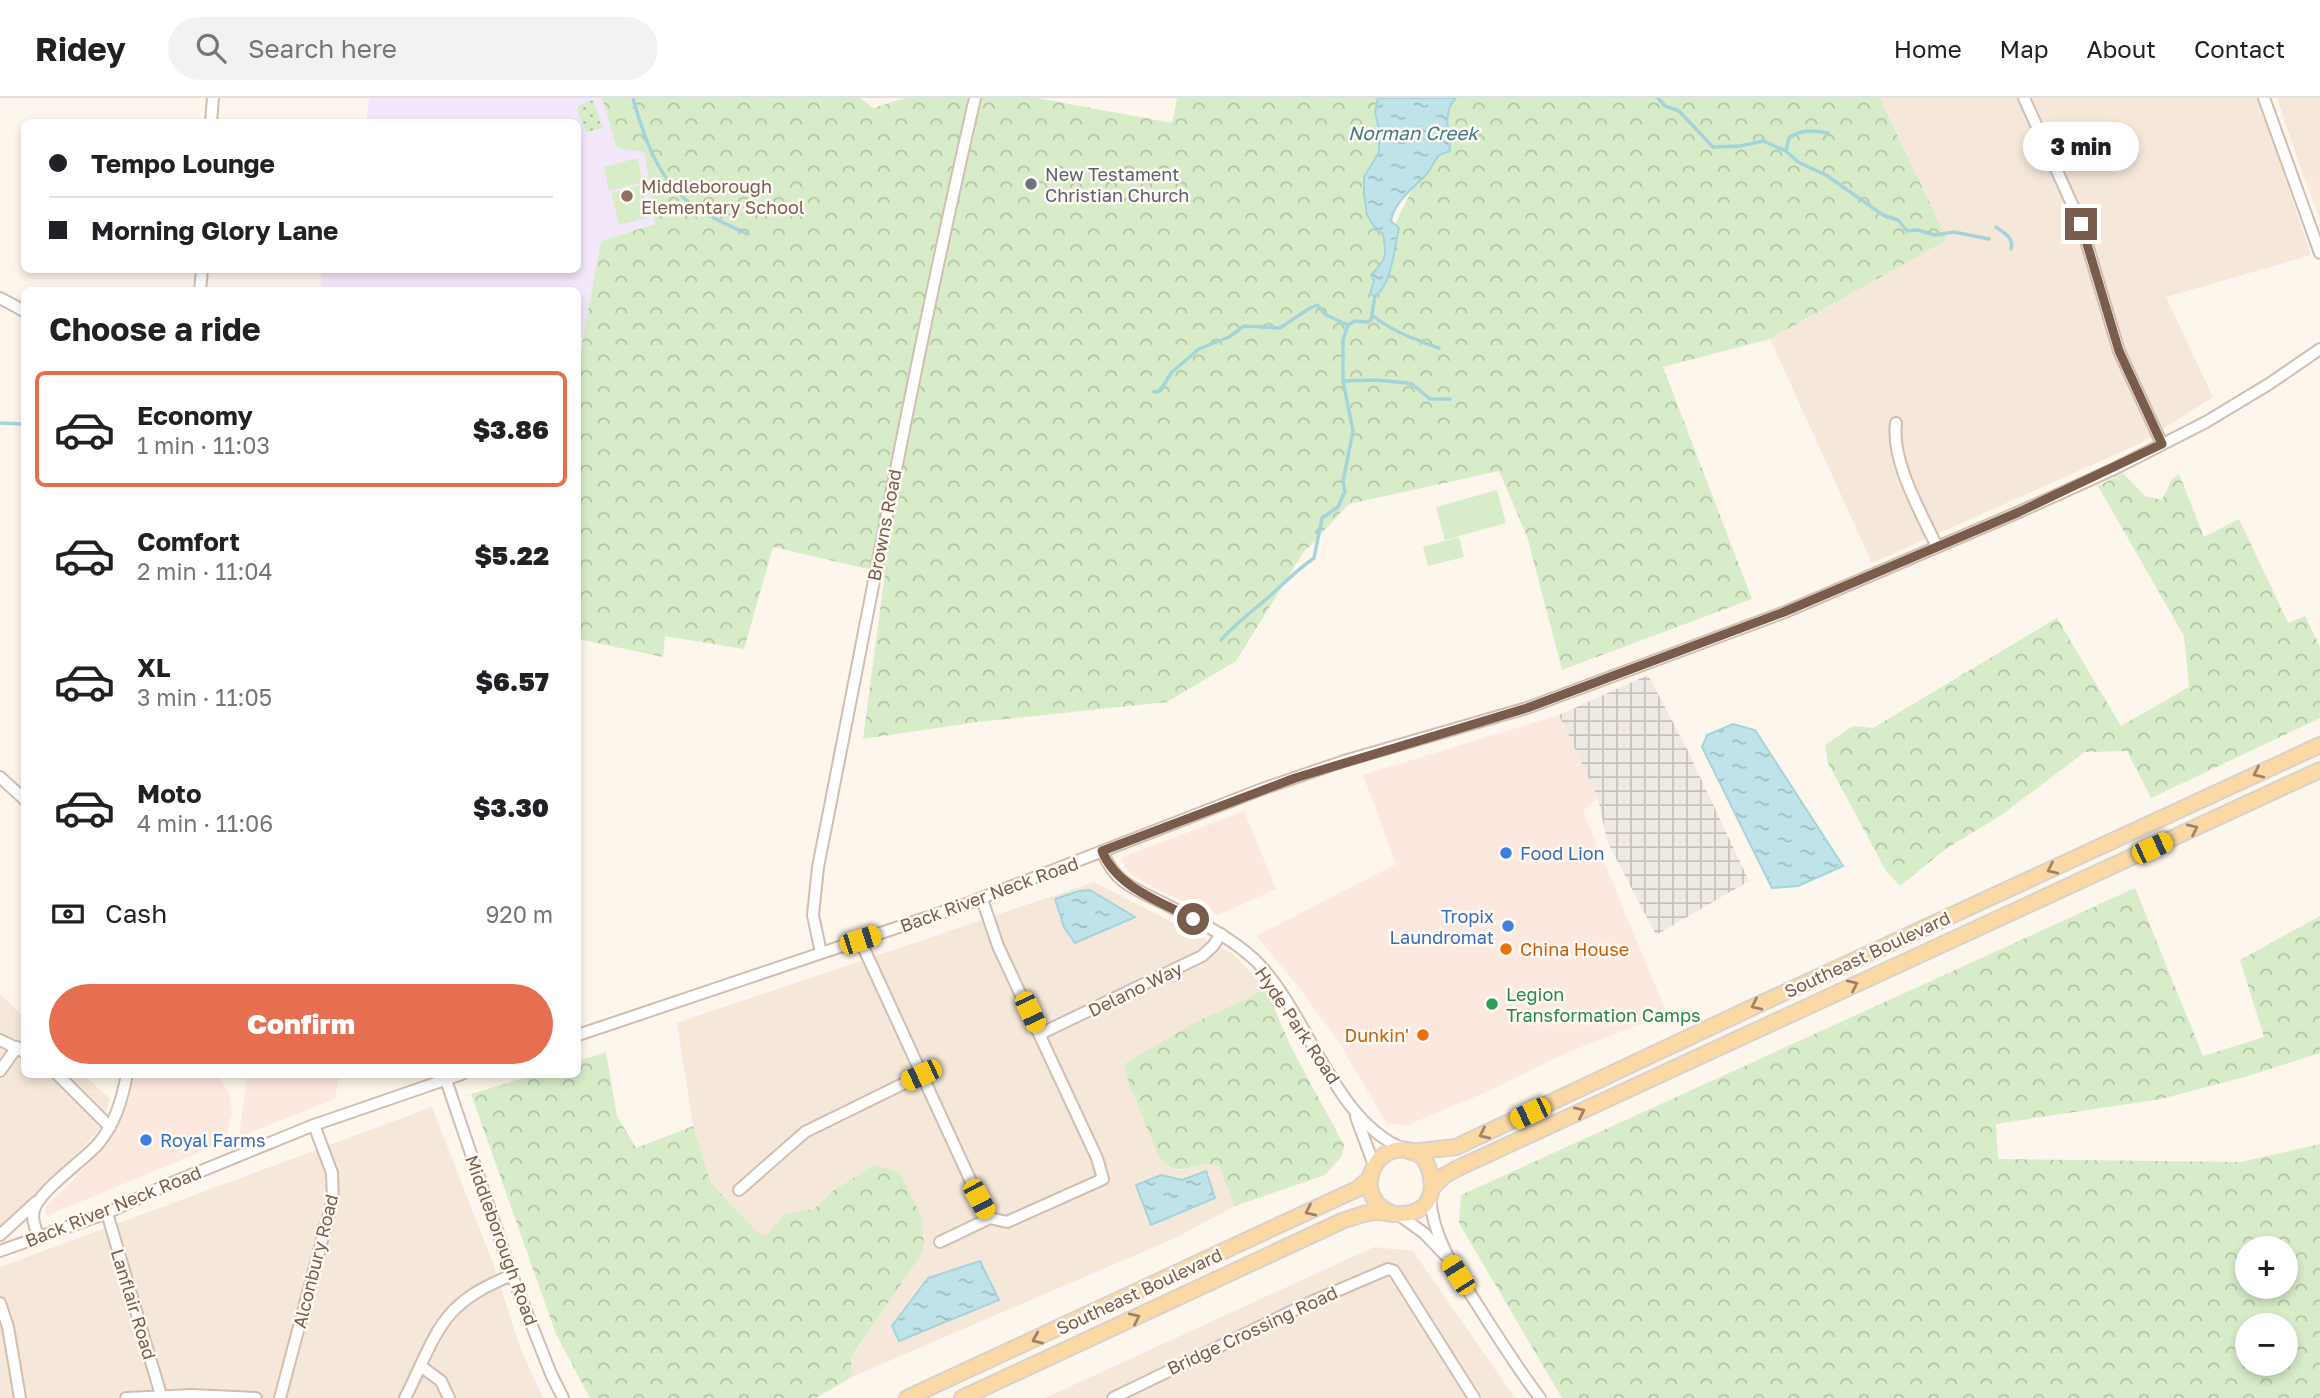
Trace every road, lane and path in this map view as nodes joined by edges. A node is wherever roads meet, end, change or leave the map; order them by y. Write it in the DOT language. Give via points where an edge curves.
graph roads {
  1 [pos="213,98"];
  2 [pos="975,98"];
  3 [pos="2024,98"];
  4 [pos="2264,98"];
  5 [pos="212,119"];
  6 [pos="2320,253"];
  7 [pos="0,298"];
  8 [pos="21,309"];
  9 [pos="2320,349"];
  10 [pos="1896,423"];
  11 [pos="2162,444"];
  12 [pos="1937,547"];
  13 [pos="2320,745"];
  14 [pos="2320,770"];
  15 [pos="0,777"];
  16 [pos="21,796"];
  17 [pos="1102,851"];
  18 [pos="982,899"];
  19 [pos="1221,934"];
  20 [pos="860,940"];
  21 [pos="821,953"];
  22 [pos="581,1034"];
  23 [pos="1040,1034"];
  24 [pos="0,1040"];
  25 [pos="21,1049"];
  26 [pos="0,1071"];
  27 [pos="921,1075"];
  28 [pos="61,1078"];
  29 [pos="126,1078"];
  30 [pos="442,1078"];
  31 [pos="445,1078"];
  32 [pos="1354,1111"];
  33 [pos="314,1125"];
  34 [pos="110,1127"];
  35 [pos="1407,1150"];
  36 [pos="1371,1172"];
  37 [pos="739,1190"];
  38 [pos="1432,1192"];
  39 [pos="40,1197"];
  40 [pos="107,1213"];
  41 [pos="1397,1214"];
  42 [pos="990,1218"];
  43 [pos="0,1235"];
  44 [pos="38,1237"];
  45 [pos="940,1242"];
  46 [pos="0,1251"];
  47 [pos="1447,1257"];
  48 [pos="512,1275"];
  49 [pos="0,1303"];
  50 [pos="422,1367"];
  51 [pos="161,1395"];
  52 [pos="20,1398"];
  53 [pos="126,1398"];
  54 [pos="256,1398"];
  55 [pos="280,1398"];
  56 [pos="405,1398"];
  57 [pos="449,1398"];
  58 [pos="563,1398"];
  59 [pos="907,1398"];
  60 [pos="962,1398"];
  61 [pos="1113,1398"];
  62 [pos="1474,1398"];
  63 [pos="1540,1398"];
  1 -- 5 [label="street"];
  2 -- 21 [label="street, Browns Road" via="888,499 818,867 813,915"];
  3 -- 11 [label="street" via="2081,224 2119,351"];
  4 -- 6 [label="street"];
  7 -- 8 [label="street"];
  9 -- 11 [label="street, Back River Neck Road" via="2269,384"];
  10 -- 12 [label="street" via="1897,454"];
  11 -- 12 [label="street, Back River Neck Road"];
  12 -- 17 [label="street, Back River Neck Road" via="1784,612 1527,708 1307,774"];
  13 -- 35 [label="main road, Southeast Boulevard, one-way" via="1456,1147"];
  38 -- 14 [label="main road, Southeast Boulevard, one-way" via="1456,1168"];
  15 -- 16 [label="street"];
  17 -- 18 [label="street, Back River Neck Road"];
  17 -- 19 [label="street, Hyde Park Road" via="1122,880"];
  18 -- 20 [label="street, Back River Neck Road"];
  18 -- 23 [label="street" via="998,946"];
  19 -- 23 [label="street, Delano Way" via="1202,956"];
  19 -- 32 [label="street, Hyde Park Road" via="1267,973"];
  20 -- 21 [label="street, Back River Neck Road"];
  20 -- 27 [label="street"];
  21 -- 22 [label="street, Back River Neck Road"];
  23 -- 42 [label="street" via="1103,1179 1007,1222"];
  24 -- 25 [label="street"];
  25 -- 26 [label="street"];
  27 -- 37 [label="street" via="805,1132"];
  27 -- 42 [label="street"];
  28 -- 34 [label="street"];
  29 -- 34 [label="street"];
  30 -- 33 [label="street, Back River Neck Road"];
  31 -- 48 [label="street, Middleborough Road"];
  32 -- 35 [label="street, Hyde Park Road" via="1387,1142"];
  32 -- 36 [label="street, Hyde Park Road"];
  33 -- 40 [label="street, Back River Neck Road"];
  33 -- 55 [label="street, Alconbury Road" via="332,1173 333,1199"];
  34 -- 39 [label="street" via="80,1163"];
  35 -- 36 [label="main road" via="1384,1154"];
  35 -- 38 [label="main road" via="1424,1158 1433,1178"];
  36 -- 41 [label="main road" via="1371,1193 1378,1205"];
  36 -- 59 [label="main road, Southeast Boulevard, one-way" via="1357,1189"];
  38 -- 41 [label="main road" via="1422,1207"];
  38 -- 47 [label="street" via="1434,1225"];
  39 -- 43 [label="street"];
  39 -- 44 [label="street" via="33,1219"];
  40 -- 44 [label="street, Back River Neck Road"];
  40 -- 51 [label="street, Lanflair Road"];
  41 -- 47 [label="street"];
  60 -- 41 [label="main road, Southeast Boulevard, one-way" via="1342,1221 1374,1212"];
  42 -- 45 [label="street"];
  44 -- 46 [label="street, Back River Neck Road"];
  47 -- 63 [label="street"];
  48 -- 50 [label="street" via="485,1287 451,1313"];
  48 -- 58 [label="street, Middleborough Road"];
  49 -- 52 [label="street"];
  50 -- 56 [label="street"];
  50 -- 57 [label="street" via="441,1381"];
  51 -- 53 [label="street"];
  51 -- 54 [label="street"];
  61 -- 62 [label="street, Bridge Crossing Road" via="1388,1269 1394,1271"];
}
